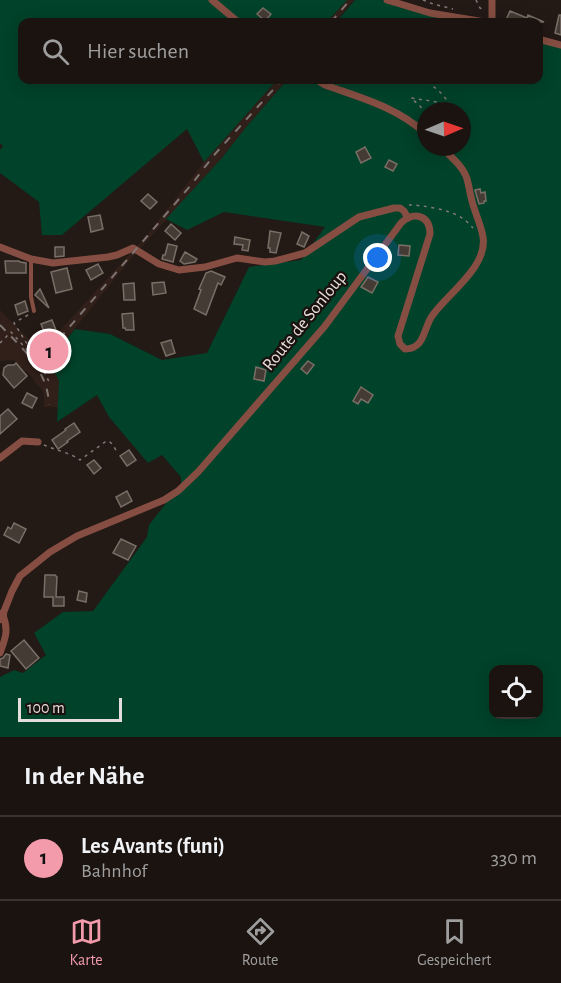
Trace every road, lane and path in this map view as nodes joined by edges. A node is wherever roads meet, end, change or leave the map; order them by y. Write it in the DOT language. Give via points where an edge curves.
graph roads {
  1 [pos="212,0"];
  2 [pos="387,0"];
  3 [pos="476,0"];
  4 [pos="492,0"];
  5 [pos="485,10"];
  6 [pos="233,18"];
  7 [pos="461,18"];
  8 [pos="492,18"];
  9 [pos="543,40"];
  10 [pos="561,45"];
  11 [pos="323,84"];
  12 [pos="431,84"];
  13 [pos="437,102"];
  14 [pos="448,102"];
  15 [pos="417,103"];
  16 [pos="417,127"];
  17 [pos="450,156"];
  18 [pos="400,208"];
  19 [pos="408,218"];
  20 [pos="483,236"];
  21 [pos="0,247"];
  22 [pos="31,259"];
  23 [pos="34,311"];
  24 [pos="0,343"];
  25 [pos="33,356"];
  26 [pos="50,384"];
  27 [pos="38,442"];
  28 [pos="118,454"];
  29 [pos="0,458"];
  30 [pos="1,615"];
  31 [pos="0,653"];
  1 -- 6 [label="street"];
  2 -- 7 [label="street"];
  3 -- 5 [label="path"];
  4 -- 8 [label="street"];
  9 -- 10 [label="street"];
  11 -- 16 [label="street" via="381,105"];
  12 -- 14 [label="path"];
  13 -- 15 [label="path" via="411,98"];
  17 -- 20 [label="street" via="466,176"];
  18 -- 19 [label="street"];
  18 -- 20 [label="path" via="420,205 445,211 462,218"];
  18 -- 22 [label="street" via="359,217 305,253 275,261 237,258 179,270 159,264 133,248 108,257 61,263"];
  19 -- 20 [label="street" via="423,218 430,234 398,333 405,349 420,343 433,315 474,268"];
  19 -- 30 [label="street, Route de Sonloup" via="325,326 198,472 164,500 77,536 50,552 17,580"];
  21 -- 22 [label="street"];
  22 -- 23 [label="lane"];
  23 -- 25 [label="path" via="14,323"];
  24 -- 25 [label="path" via="11,332"];
  25 -- 26 [label="path"];
  27 -- 28 [label="path" via="80,460 109,441"];
  27 -- 29 [label="street" via="22,441"];
  30 -- 31 [label="street" via="7,633"];
}
